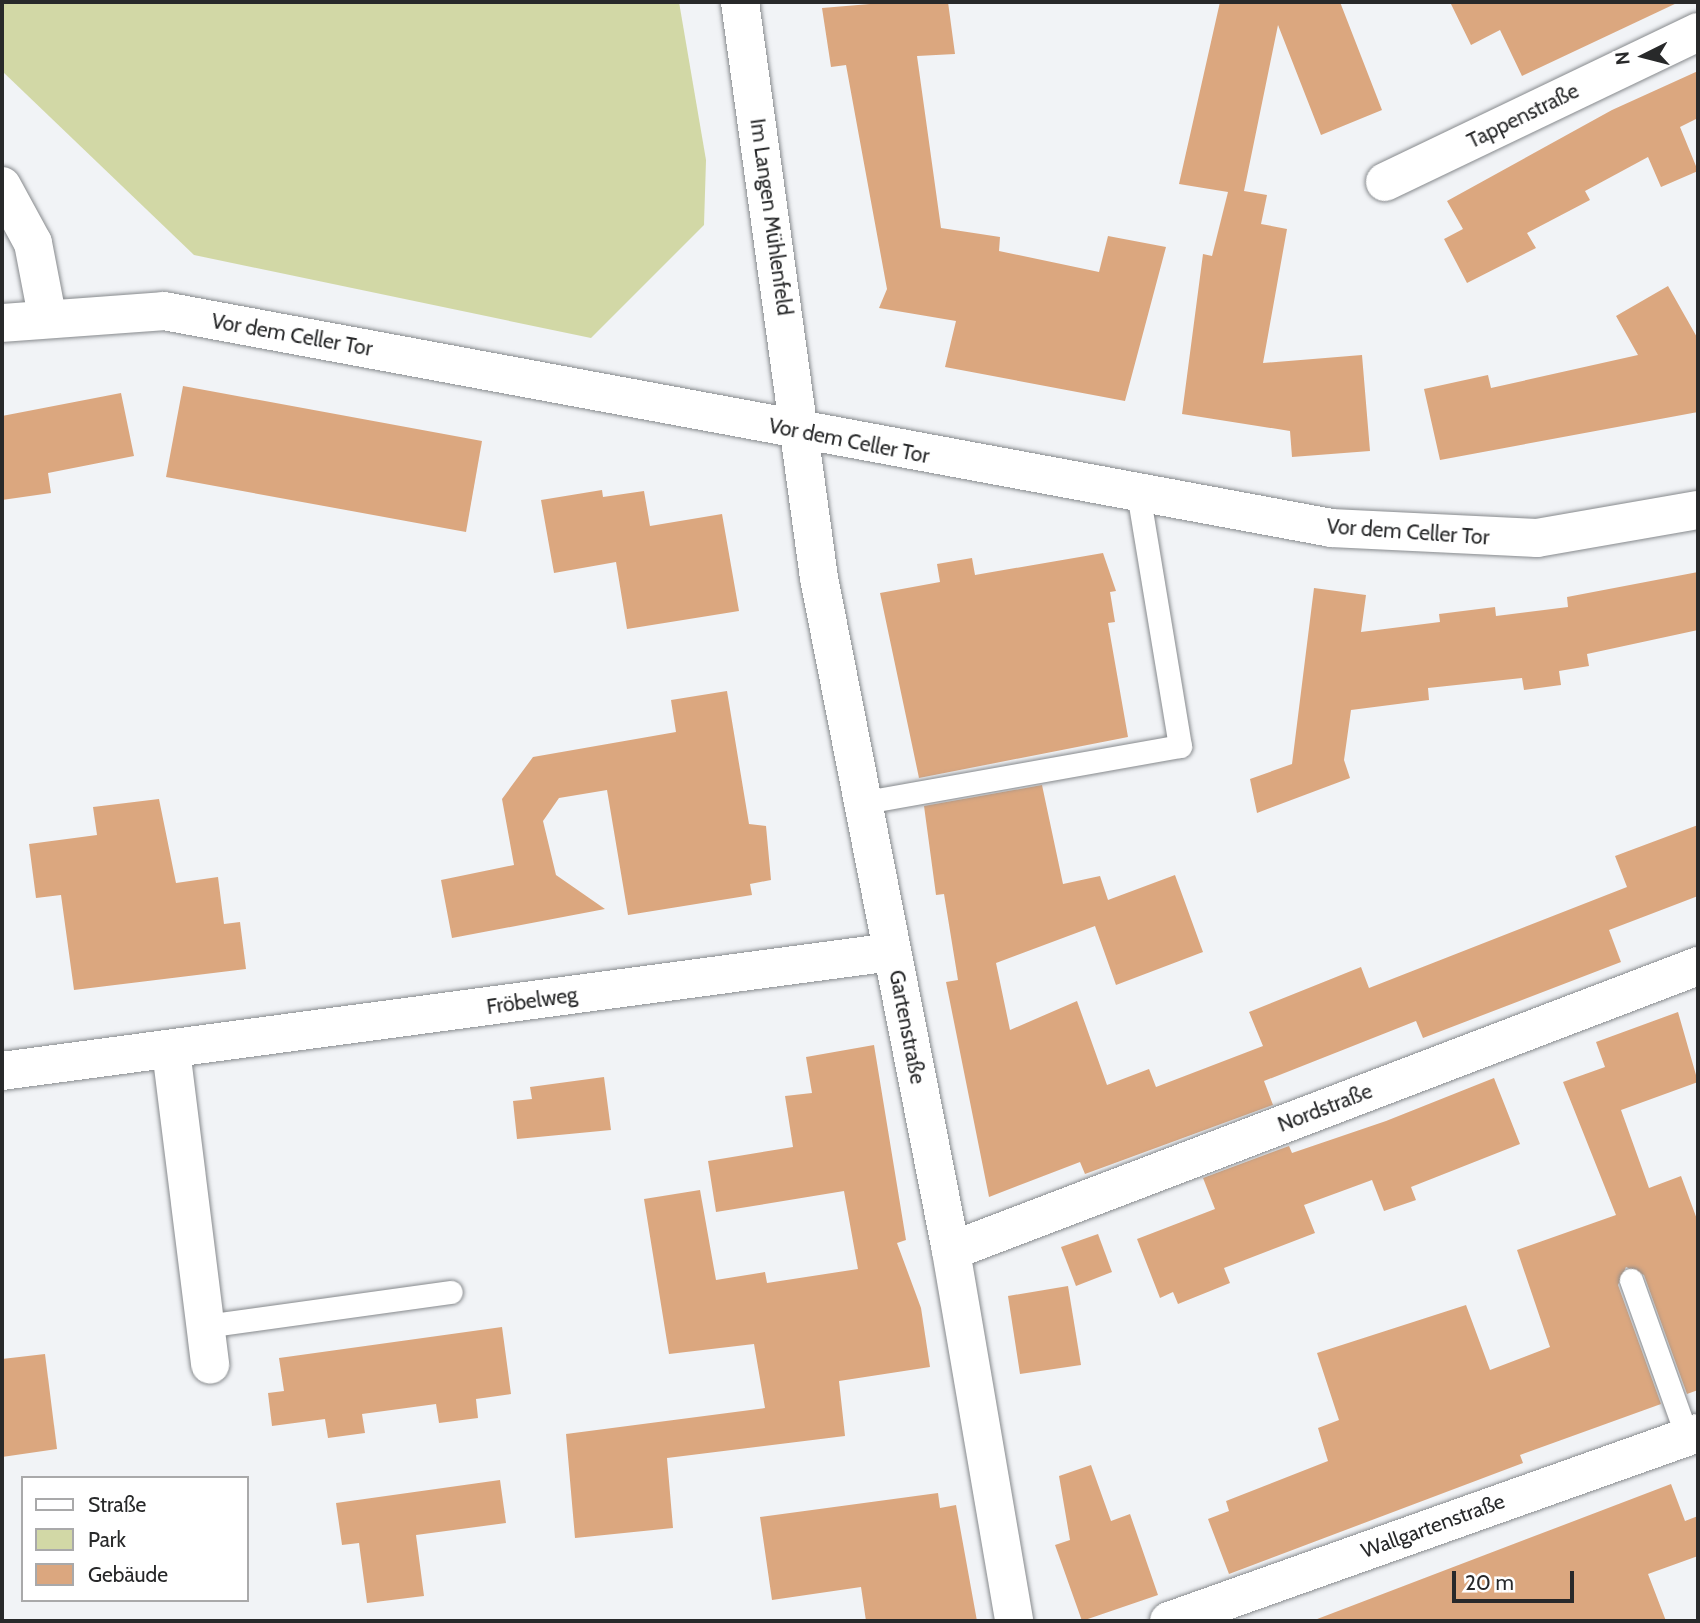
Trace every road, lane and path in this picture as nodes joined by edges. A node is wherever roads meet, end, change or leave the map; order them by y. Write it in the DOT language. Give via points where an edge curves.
graph roads {
  1 [pos="740,2"];
  2 [pos="1698,32"];
  3 [pos="1385,182"];
  4 [pos="2,186"];
  5 [pos="47,316"];
  6 [pos="2,323"];
  7 [pos="803,432"];
  8 [pos="1139,497"];
  9 [pos="1698,510"];
  10 [pos="860,803"];
  11 [pos="892,953"];
  12 [pos="1698,966"];
  13 [pos="171,1050"];
  14 [pos="2,1071"];
  15 [pos="951,1251"];
  16 [pos="1631,1280"];
  17 [pos="451,1292"];
  18 [pos="205,1326"];
  19 [pos="210,1365"];
  20 [pos="1693,1435"];
  21 [pos="1014,1621"];
  22 [pos="1169,1621"];
  1 -- 7 [label="street, Im Langen Mühlenfeld"];
  2 -- 3 [label="street, Tappenstraße"];
  4 -- 5 [label="street" via="33,243"];
  5 -- 6 [label="street, Vor dem Celler Tor"];
  5 -- 7 [label="street, Vor dem Celler Tor" via="163,311"];
  7 -- 8 [label="street, Vor dem Celler Tor"];
  7 -- 10 [label="street, Gartenstraße" via="819,578"];
  8 -- 9 [label="street, Vor dem Celler Tor" via="1440,538 1537,538"];
  8 -- 10 [label="lane" via="1180,746"];
  10 -- 11 [label="street, Gartenstraße"];
  11 -- 13 [label="street, Fröbelweg"];
  11 -- 15 [label="street, Gartenstraße"];
  12 -- 15 [label="street, Nordstraße"];
  13 -- 14 [label="street, Fröbelweg"];
  13 -- 18 [label="street"];
  15 -- 21 [label="street, Gartenstraße"];
  16 -- 20 [label="lane"];
  17 -- 18 [label="lane"];
  18 -- 19 [label="street"];
  20 -- 22 [label="street, Wallgartenstraße"];
}
